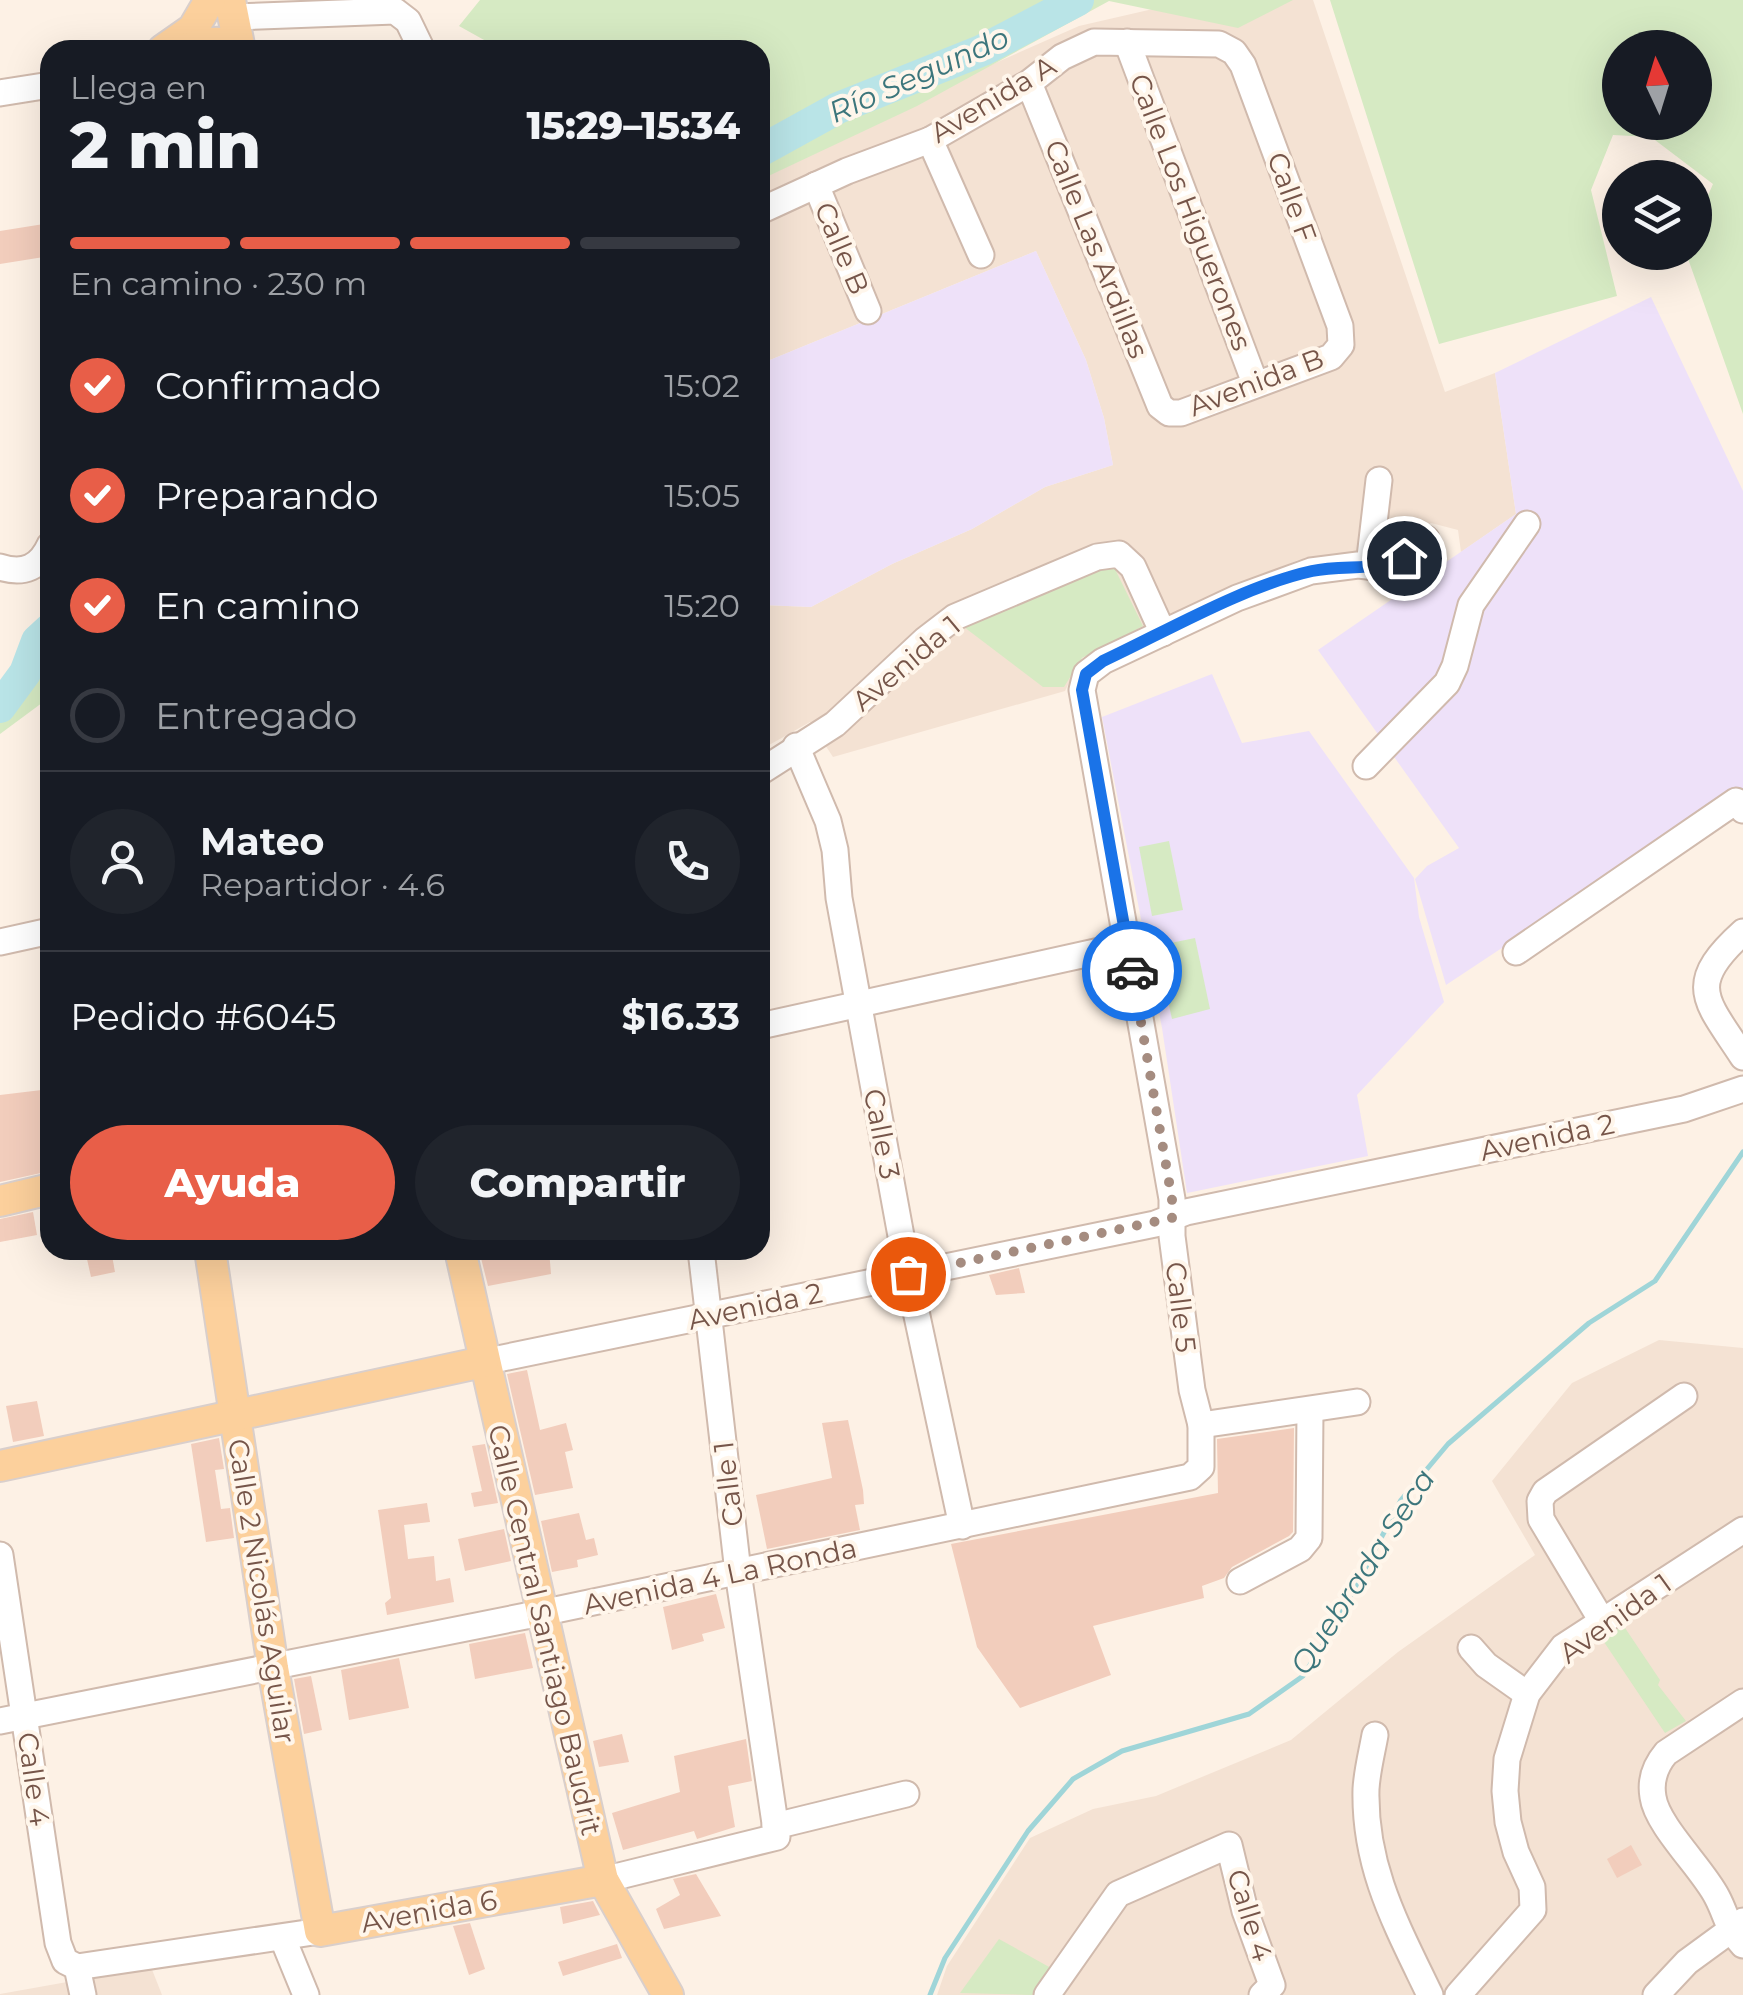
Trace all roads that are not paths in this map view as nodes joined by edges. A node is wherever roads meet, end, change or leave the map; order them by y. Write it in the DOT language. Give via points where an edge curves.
graph roads {
  1 [pos="224,6"];
  2 [pos="178,40"];
  3 [pos="237,40"];
  4 [pos="417,40"];
  5 [pos="1127,42"];
  6 [pos="1234,52"];
  7 [pos="1029,82"];
  8 [pos="40,87"];
  9 [pos="0,94"];
  10 [pos="930,140"];
  11 [pos="816,185"];
  12 [pos="770,206"];
  13 [pos="981,255"];
  14 [pos="868,311"];
  15 [pos="1340,345"];
  16 [pos="1255,382"];
  17 [pos="1168,413"];
  18 [pos="1379,480"];
  19 [pos="1527,524"];
  20 [pos="1426,539"];
  21 [pos="40,562"];
  22 [pos="0,566"];
  23 [pos="1369,566"];
  24 [pos="1164,633"];
  25 [pos="796,746"];
  26 [pos="770,765"];
  27 [pos="1366,766"];
  28 [pos="1743,810"];
  29 [pos="1743,932"];
  30 [pos="40,933"];
  31 [pos="0,942"];
  32 [pos="1127,944"];
  33 [pos="1516,952"];
  34 [pos="858,1006"];
  35 [pos="770,1024"];
  36 [pos="1743,1057"];
  37 [pos="1743,1089"];
  38 [pos="40,1191"];
  39 [pos="0,1201"];
  40 [pos="1172,1218"];
  41 [pos="211,1260"];
  42 [pos="462,1260"];
  43 [pos="702,1260"];
  44 [pos="908,1274"];
  45 [pos="709,1316"];
  46 [pos="484,1362"];
  47 [pos="1684,1396"];
  48 [pos="1356,1402"];
  49 [pos="1310,1410"];
  50 [pos="234,1415"];
  51 [pos="1201,1425"];
  52 [pos="0,1466"];
  53 [pos="1201,1468"];
  54 [pos="962,1526"];
  55 [pos="1743,1530"];
  56 [pos="0,1555"];
  57 [pos="738,1572"];
  58 [pos="1240,1580"];
  59 [pos="540,1613"];
  60 [pos="1602,1621"];
  61 [pos="1471,1648"];
  62 [pos="273,1668"];
  63 [pos="1528,1694"];
  64 [pos="1743,1702"];
  65 [pos="12,1718"];
  66 [pos="1375,1735"];
  67 [pos="906,1794"];
  68 [pos="776,1832"];
  69 [pos="603,1880"];
  70 [pos="320,1931"];
  71 [pos="1738,1932"];
  72 [pos="283,1939"];
  73 [pos="77,1967"];
  74 [pos="1267,1990"];
  75 [pos="83,1995"];
  76 [pos="306,1995"];
  77 [pos="668,1995"];
  78 [pos="1047,1995"];
  79 [pos="1430,1995"];
  80 [pos="1458,1995"];
  81 [pos="1656,1995"];
  1 -- 2 [label="main road"];
  1 -- 3 [label="main road"];
  1 -- 4 [label="street" via="395,11"];
  5 -- 6 [label="street, Avenida A" via="1219,44"];
  5 -- 7 [label="street, Avenida A" via="1094,42"];
  5 -- 16 [label="street, Calle Los Higuerones"];
  6 -- 15 [label="street, Calle F" via="1340,326"];
  7 -- 10 [label="street, Avenida A"];
  7 -- 17 [label="street, Calle Las Ardillas"];
  8 -- 9 [label="street"];
  10 -- 11 [label="street, Avenida A"];
  10 -- 13 [label="street"];
  11 -- 12 [label="street, Avenida A"];
  11 -- 14 [label="street, Calle B"];
  15 -- 16 [label="street, Avenida B" via="1330,356"];
  16 -- 17 [label="street, Avenida B"];
  18 -- 23 [label="street"];
  19 -- 27 [label="street" via="1471,605 1447,684"];
  20 -- 23 [label="street" via="1386,568"];
  21 -- 22 [label="street" via="18,570"];
  23 -- 24 [label="street" via="1311,571"];
  24 -- 25 [label="street, Avenida 1" via="1134,567 1119,554 1098,557 955,617 835,724"];
  24 -- 32 [label="street, Calle 5" via="1103,661 1086,674 1082,690"];
  25 -- 26 [label="street, Avenida 1"];
  25 -- 34 [label="street, Calle 3" via="835,850"];
  28 -- 33 [label="street" via="1736,802"];
  29 -- 36 [label="street" via="1707,976 1706,1000"];
  30 -- 31 [label="street"];
  32 -- 34 [label="street"];
  32 -- 40 [label="street, Calle 5"];
  34 -- 35 [label="street"];
  34 -- 44 [label="street, Calle 3"];
  37 -- 40 [label="street, Avenida 2" via="1684,1109"];
  38 -- 39 [label="main road"];
  40 -- 44 [label="street, Avenida 2"];
  40 -- 51 [label="street, Calle 5"];
  41 -- 50 [label="main road, Calle 2 Nicolás Aguilar"];
  42 -- 46 [label="main road, Calle Central Santiago Baudrit"];
  43 -- 45 [label="street, Calle 1"];
  44 -- 45 [label="street, Avenida 2"];
  44 -- 54 [label="street, Calle 3"];
  45 -- 46 [label="street, Avenida 2"];
  45 -- 57 [label="street, Calle 1"];
  46 -- 50 [label="main road, Avenida 2"];
  46 -- 59 [label="main road, Calle Central Santiago Baudrit"];
  47 -- 60 [label="street" via="1545,1492 1542,1519"];
  48 -- 49 [label="street"];
  49 -- 51 [label="street"];
  49 -- 58 [label="street" via="1309,1538 1300,1550"];
  50 -- 52 [label="main road, Avenida 2"];
  50 -- 62 [label="main road, Calle 2 Nicolás Aguilar"];
  51 -- 53 [label="street, Calle 5"];
  53 -- 54 [label="street, Avenida 4 La Ronda" via="1190,1477"];
  54 -- 57 [label="street, Avenida 4 La Ronda"];
  55 -- 60 [label="street, Avenida 1"];
  56 -- 65 [label="street, Calle 4"];
  57 -- 59 [label="street, Avenida 4 La Ronda"];
  57 -- 68 [label="street, Calle 1"];
  59 -- 62 [label="street, Avenida 4 La Ronda"];
  59 -- 69 [label="main road, Calle Central Santiago Baudrit"];
  60 -- 63 [label="street, Avenida 1" via="1563,1647"];
  61 -- 63 [label="street"];
  62 -- 65 [label="street, Avenida 4 La Ronda"];
  62 -- 70 [label="main road, Calle 2 Nicolás Aguilar"];
  63 -- 80 [label="street, Avenida 1" via="1506,1759 1504,1791 1533,1910"];
  64 -- 71 [label="street" via="1666,1753 1657,1764 1652,1798"];
  65 -- 73 [label="street, Calle 4" via="58,1943 65,1961"];
  66 -- 79 [label="street" via="1366,1788 1374,1869"];
  67 -- 68 [label="street, Avenida 6"];
  68 -- 69 [label="street, Avenida 6"];
  69 -- 70 [label="main road, Avenida 6"];
  69 -- 77 [label="main road, Calle Central Santiago Baudrit"];
  70 -- 72 [label="street, Avenida 6"];
  71 -- 81 [label="street" via="1687,1962"];
  72 -- 73 [label="street, Avenida 6"];
  72 -- 76 [label="street"];
  73 -- 75 [label="street, Calle 4"];
  74 -- 78 [label="street, Calle 4" via="1230,1845 1118,1894"];
}
